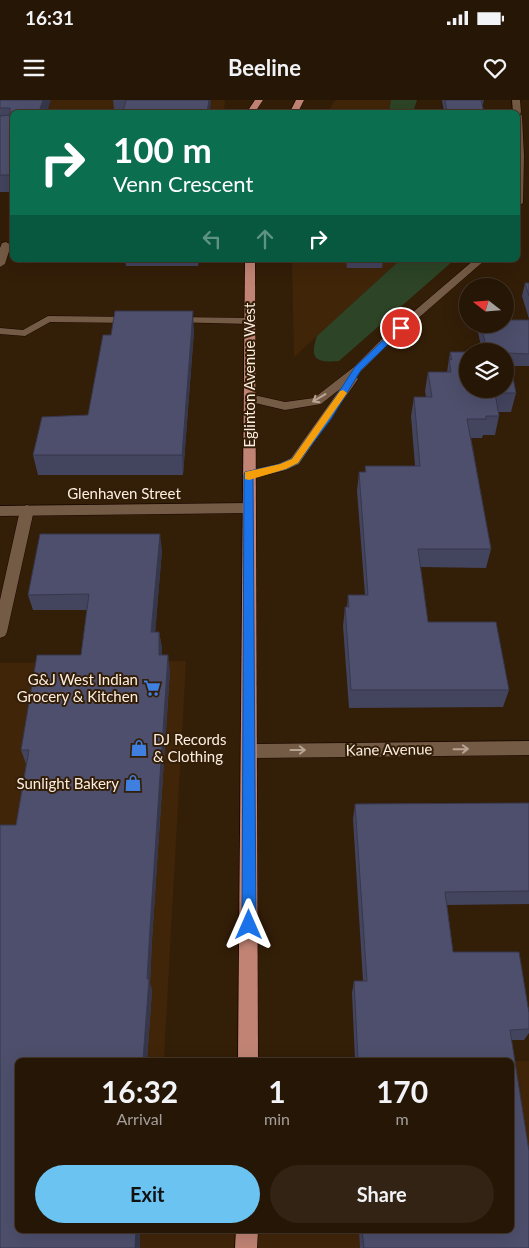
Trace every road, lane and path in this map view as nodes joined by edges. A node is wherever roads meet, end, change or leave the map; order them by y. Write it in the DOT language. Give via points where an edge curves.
graph roads {
  1 [pos="6,245"];
  2 [pos="250,262"];
  3 [pos="478,262"];
  4 [pos="0,264"];
  5 [pos="250,321"];
  6 [pos="0,331"];
  7 [pos="358,369"];
  8 [pos="250,398"];
  9 [pos="249,475"];
  10 [pos="249,508"];
  11 [pos="27,510"];
  12 [pos="0,511"];
  13 [pos="0,632"];
  14 [pos="529,748"];
  15 [pos="250,751"];
  16 [pos="248,1058"];
  17 [pos="247,1233"];
  18 [pos="246,1248"];
  1 -- 4 [label="street"];
  2 -- 5 [label="main road, Eglinton Avenue West"];
  3 -- 7 [label="street"];
  5 -- 6 [label="street" via="48,319 25,333"];
  5 -- 8 [label="main road, Eglinton Avenue West"];
  7 -- 8 [label="street, one-way" via="316,401 286,406"];
  7 -- 9 [label="street" via="295,461"];
  8 -- 9 [label="main road, Eglinton Avenue West"];
  9 -- 10 [label="main road, Eglinton Avenue West"];
  10 -- 11 [label="street, Glenhaven Street"];
  10 -- 15 [label="main road, Eglinton Avenue West"];
  11 -- 12 [label="street, Glenhaven Street"];
  11 -- 13 [label="street"];
  15 -- 14 [label="street, Kane Avenue, one-way"];
  15 -- 16 [label="main road, Eglinton Avenue West"];
  17 -- 18 [label="main road"];
}
